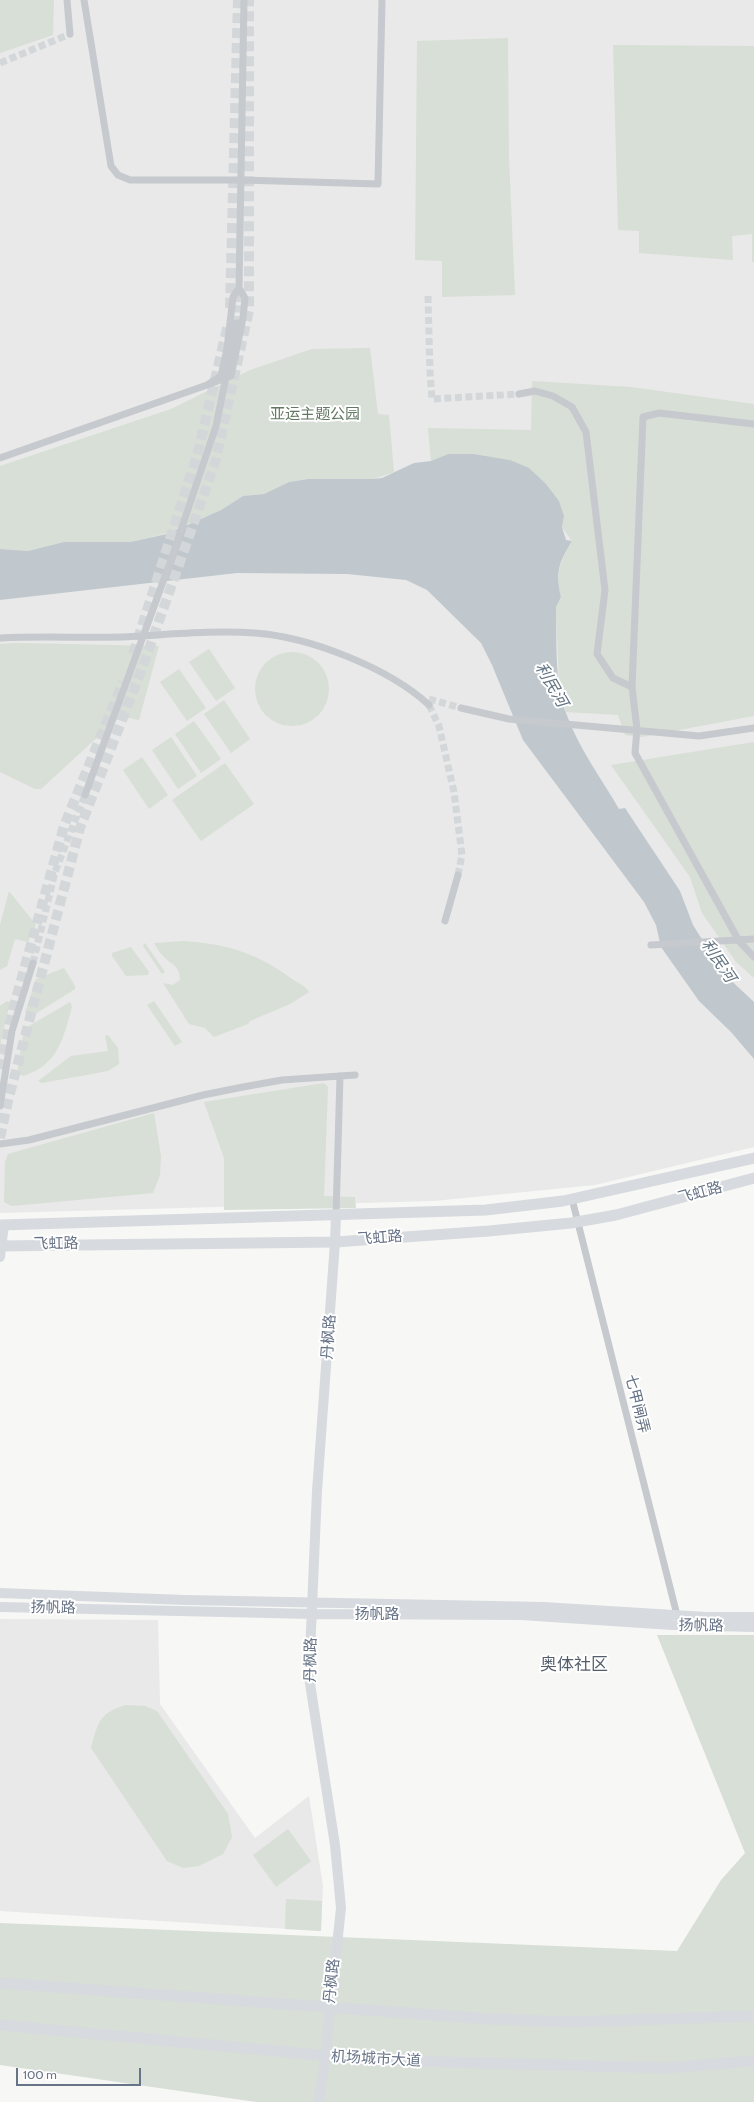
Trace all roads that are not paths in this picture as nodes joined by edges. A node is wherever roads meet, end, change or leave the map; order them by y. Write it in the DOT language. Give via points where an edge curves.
graph roads {
  1 [pos="68,0"];
  2 [pos="84,0"];
  3 [pos="244,0"];
  4 [pos="382,0"];
  5 [pos="70,34"];
  6 [pos="242,180"];
  7 [pos="239,288"];
  8 [pos="237,322"];
  9 [pos="207,385"];
  10 [pos="519,394"];
  11 [pos="754,424"];
  12 [pos="0,458"];
  13 [pos="0,638"];
  14 [pos="632,687"];
  15 [pos="429,702"];
  16 [pos="461,708"];
  17 [pos="754,728"];
  18 [pos="637,729"];
  19 [pos="85,795"];
  20 [pos="458,875"];
  21 [pos="445,921"];
  22 [pos="754,939"];
  23 [pos="739,941"];
  24 [pos="651,945"];
  25 [pos="754,957"];
  26 [pos="32,963"];
  27 [pos="355,1074"];
  28 [pos="340,1076"];
  29 [pos="0,1106"];
  30 [pos="0,1144"];
  31 [pos="754,1158"];
  32 [pos="754,1178"];
  33 [pos="572,1199"];
  34 [pos="336,1215"];
  35 [pos="577,1222"];
  36 [pos="2,1225"];
  37 [pos="336,1242"];
  38 [pos="1,1249"];
  39 [pos="0,1593"];
  40 [pos="313,1601"];
  41 [pos="0,1607"];
  42 [pos="313,1614"];
  43 [pos="677,1615"];
  44 [pos="754,1618"];
  45 [pos="754,1627"];
  46 [pos="0,1983"];
  47 [pos="329,2008"];
  48 [pos="754,2016"];
  49 [pos="0,2025"];
  50 [pos="325,2057"];
  51 [pos="754,2061"];
  52 [pos="318,2102"];
  1 -- 5 [label="street"];
  2 -- 6 [label="street" via="111,166 118,175 130,180"];
  3 -- 6 [label="street"];
  4 -- 6 [label="street" via="378,184"];
  6 -- 7 [label="street"];
  7 -- 9 [label="street" via="233,297 221,376"];
  7 -- 9 [label="street" via="244,298 243,318 231,376"];
  8 -- 19 [label="street" via="216,426 171,560"];
  9 -- 12 [label="street"];
  10 -- 14 [label="street" via="535,392 572,407 586,432 605,590 597,654 613,678"];
  11 -- 14 [label="street" via="659,413 643,417"];
  13 -- 15 [label="street" via="256,633 294,641 368,664"];
  14 -- 18 [label="street"];
  16 -- 18 [label="street" via="509,719"];
  17 -- 18 [label="street" via="699,736"];
  18 -- 23 [label="street" via="634,753"];
  20 -- 21 [label="street"];
  22 -- 23 [label="street"];
  23 -- 24 [label="street"];
  23 -- 25 [label="street"];
  26 -- 29 [label="street" via="12,1031"];
  27 -- 28 [label="street"];
  28 -- 30 [label="street" via="282,1080 203,1095 29,1140"];
  28 -- 34 [label="street"];
  31 -- 33 [label="main road, 飞虹路"];
  32 -- 35 [label="main road, 飞虹路" via="616,1215"];
  33 -- 34 [label="main road, 飞虹路" via="486,1210"];
  33 -- 35 [label="street, 七甲闸弄"];
  34 -- 36 [label="main road, 飞虹路"];
  34 -- 37 [label="main road, 丹枫路"];
  35 -- 37 [label="main road, 飞虹路"];
  35 -- 43 [label="street, 七甲闸弄"];
  36 -- 38 [label="main road"];
  37 -- 38 [label="main road, 飞虹路"];
  37 -- 40 [label="main road, 丹枫路" via="317,1491"];
  39 -- 40 [label="main road" via="185,1600"];
  40 -- 42 [label="main road, 丹枫路"];
  40 -- 43 [label="main road" via="544,1607"];
  41 -- 42 [label="main road, 扬帆路"];
  42 -- 45 [label="main road, 扬帆路" via="521,1615 672,1625"];
  42 -- 47 [label="main road, 丹枫路" via="309,1677 335,1845 341,1908"];
  43 -- 44 [label="main road"];
  46 -- 47 [label="main road"];
  47 -- 48 [label="main road" via="571,2022"];
  47 -- 50 [label="main road, 丹枫路"];
  49 -- 50 [label="main road, 机场城市大道"];
  50 -- 51 [label="main road, 机场城市大道" via="665,2068"];
  50 -- 52 [label="main road, 丹枫路"];
}
